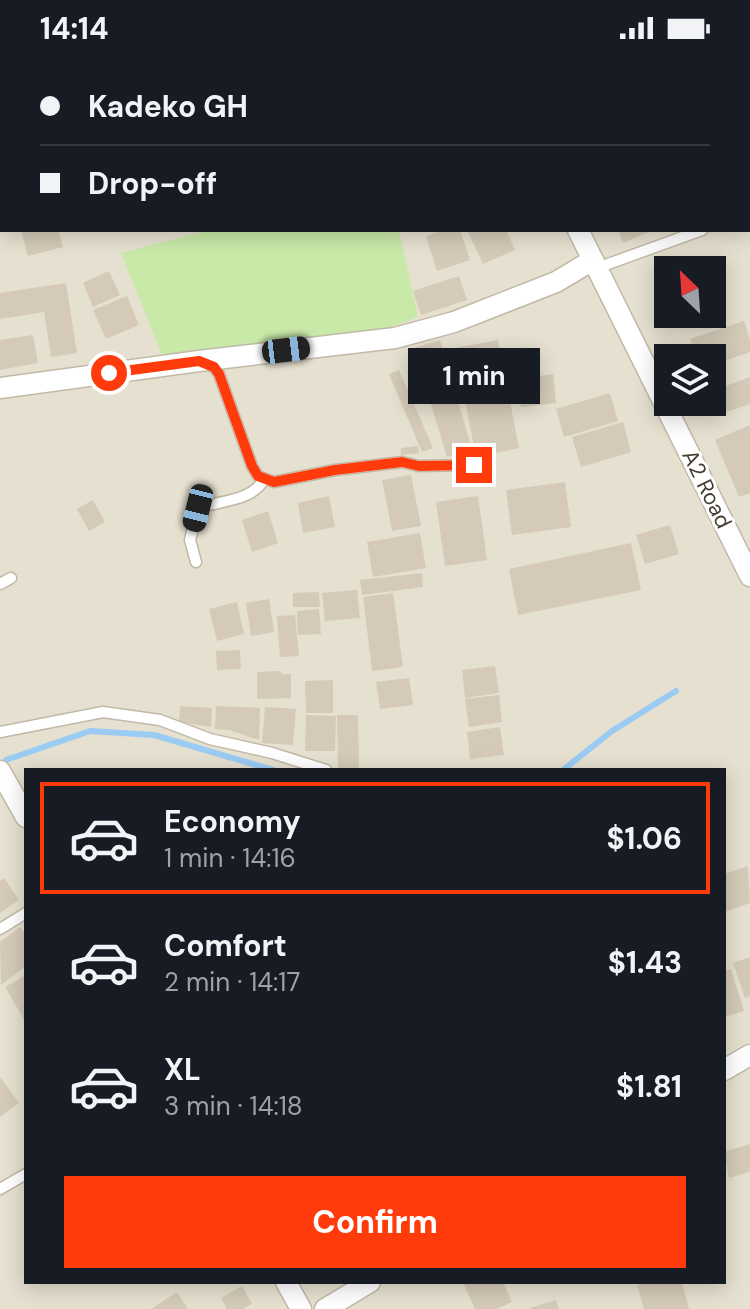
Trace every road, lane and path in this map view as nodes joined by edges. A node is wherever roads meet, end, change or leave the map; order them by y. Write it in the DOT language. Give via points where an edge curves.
graph roads {
  1 [pos="579,232"];
  2 [pos="696,232"];
  3 [pos="595,264"];
  4 [pos="199,361"];
  5 [pos="0,388"];
  6 [pos="474,465"];
  7 [pos="264,479"];
  8 [pos="196,562"];
  9 [pos="750,576"];
  10 [pos="11,578"];
  11 [pos="0,584"];
  12 [pos="0,732"];
  13 [pos="320,768"];
  14 [pos="2,779"];
  15 [pos="24,814"];
  16 [pos="24,914"];
  17 [pos="0,929"];
  18 [pos="750,1055"];
  19 [pos="726,1069"];
  20 [pos="24,1175"];
  21 [pos="0,1189"];
  22 [pos="287,1284"];
  23 [pos="367,1284"];
  24 [pos="301,1309"];
  25 [pos="325,1309"];
  1 -- 3 [label="street, A2 Road"];
  2 -- 3 [label="lane"];
  3 -- 4 [label="street" via="454,322 395,338"];
  3 -- 9 [label="street, A2 Road"];
  4 -- 5 [label="street"];
  4 -- 7 [label="lane" via="219,374 252,466"];
  6 -- 7 [label="lane" via="402,462 274,482"];
  7 -- 8 [label="lane" via="249,495 198,508 190,540"];
  10 -- 11 [label="lane"];
  12 -- 13 [label="lane" via="103,712 160,720"];
  14 -- 15 [label="street"];
  16 -- 17 [label="lane"];
  18 -- 19 [label="street"];
  20 -- 21 [label="lane"];
  22 -- 24 [label="street"];
  23 -- 25 [label="street"];
}
